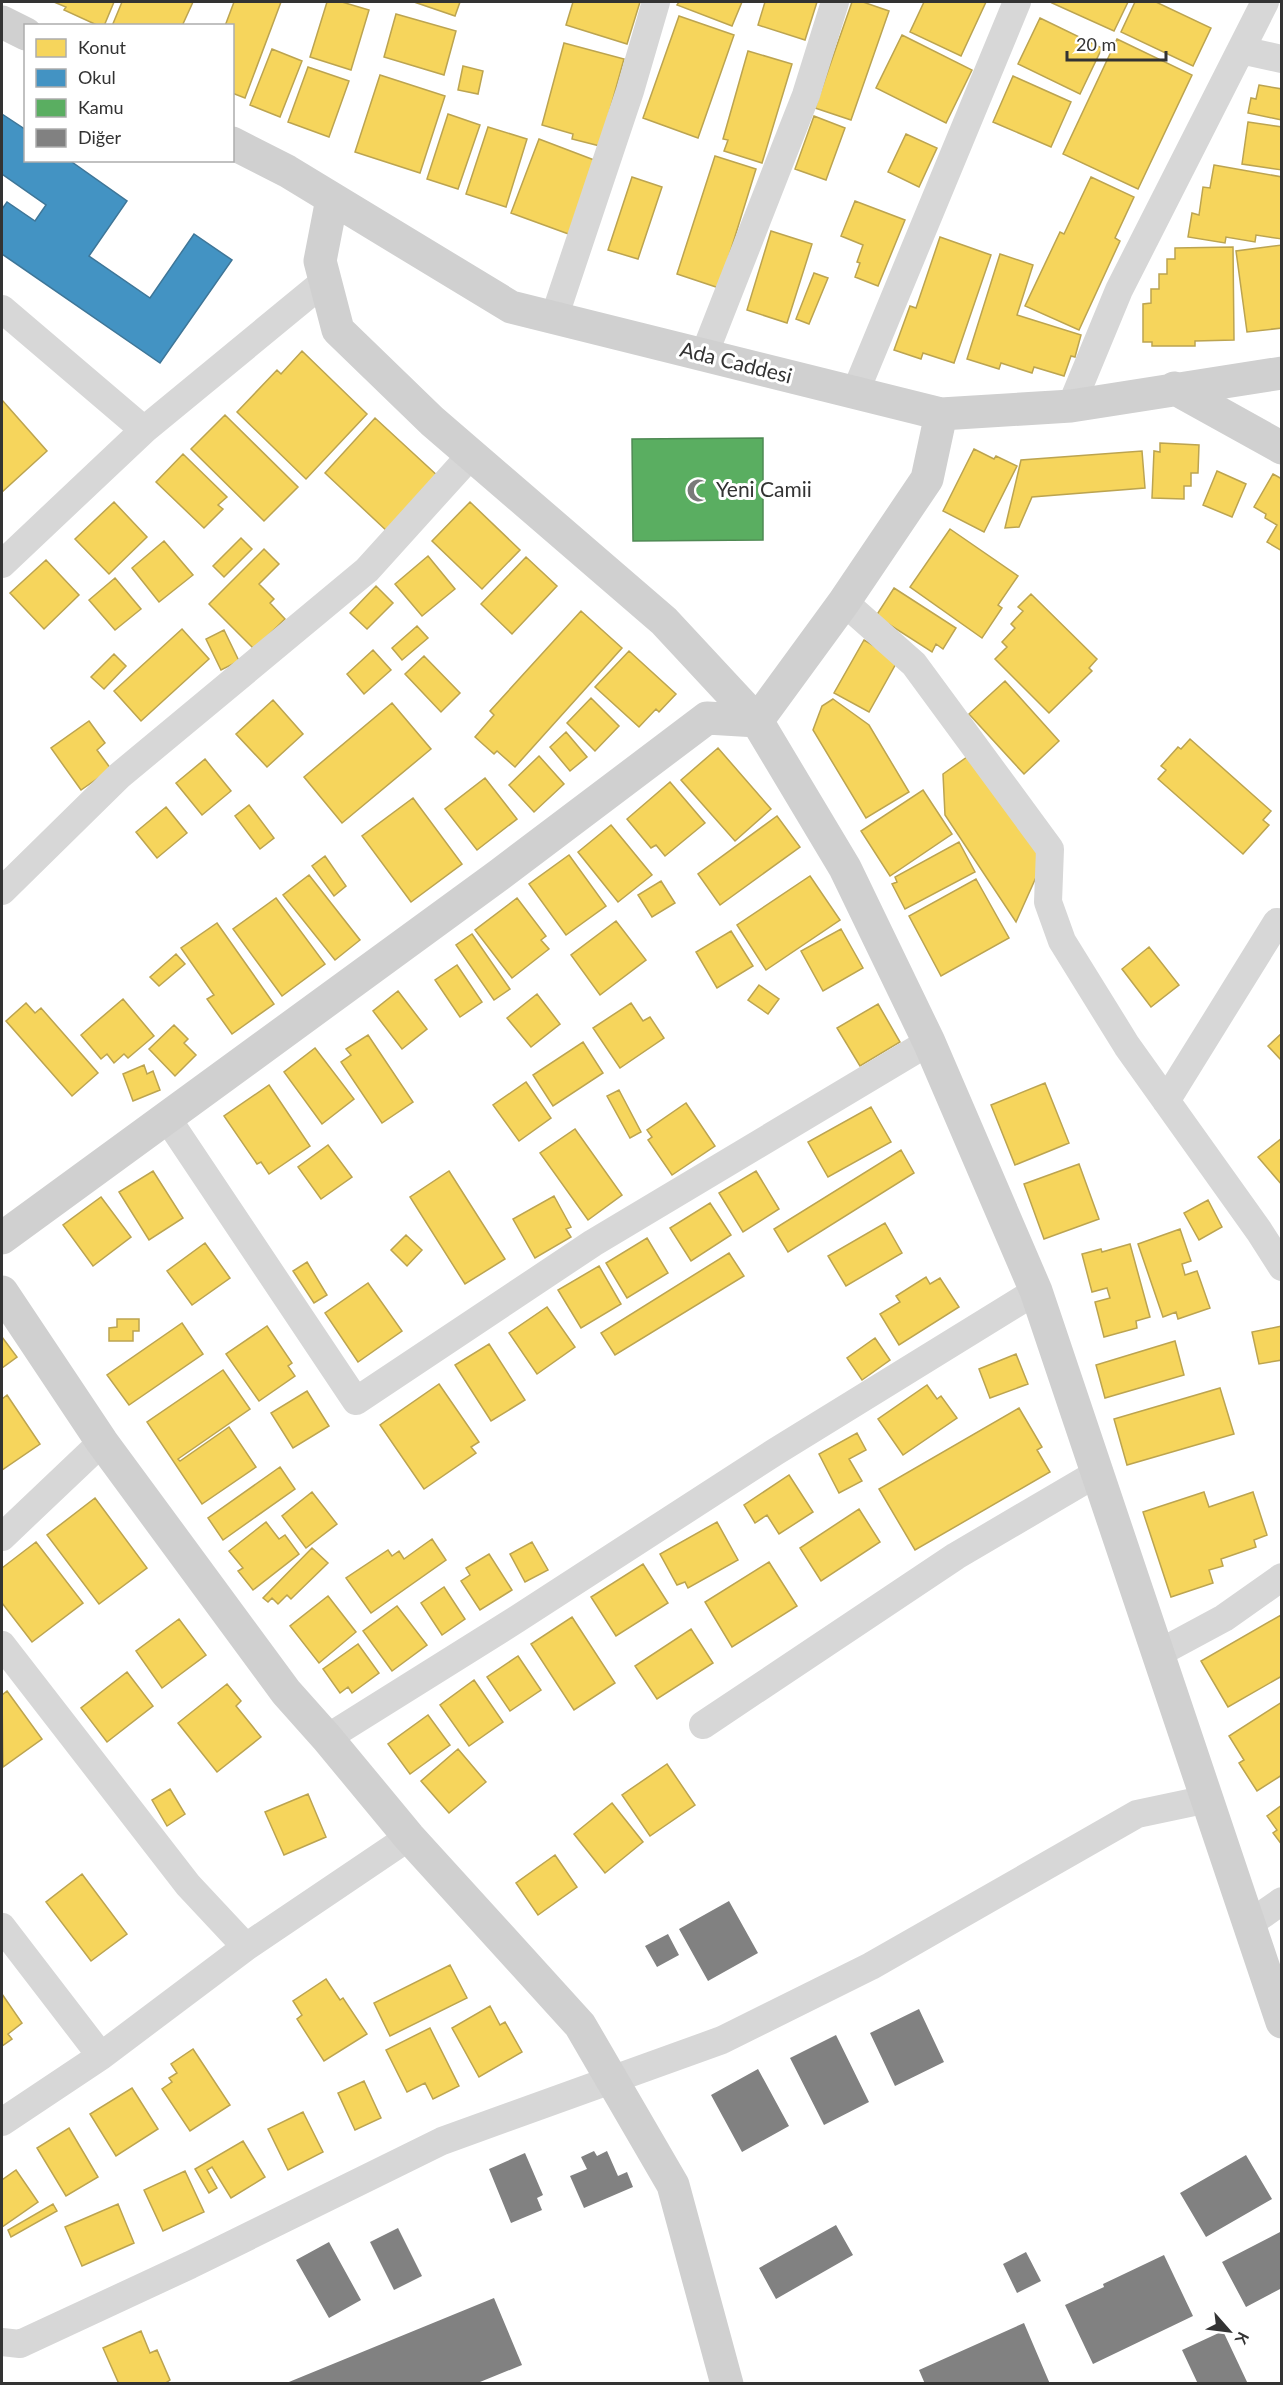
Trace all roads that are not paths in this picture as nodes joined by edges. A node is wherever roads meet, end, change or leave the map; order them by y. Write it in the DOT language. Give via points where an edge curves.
graph roads {
  1 [pos="656,2"];
  2 [pos="835,2"];
  3 [pos="1017,2"];
  4 [pos="1256,4"];
  5 [pos="2,22"];
  6 [pos="24,33"];
  7 [pos="1241,50"];
  8 [pos="1281,59"];
  9 [pos="234,144"];
  10 [pos="332,199"];
  11 [pos="325,281"];
  12 [pos="2,309"];
  13 [pos="554,318"];
  14 [pos="704,355"];
  15 [pos="1281,373"];
  16 [pos="1174,388"];
  17 [pos="855,393"];
  18 [pos="1071,406"];
  19 [pos="941,414"];
  20 [pos="144,430"];
  21 [pos="1281,448"];
  22 [pos="471,455"];
  23 [pos="2,564"];
  24 [pos="844,602"];
  25 [pos="757,721"];
  26 [pos="2,891"];
  27 [pos="1277,922"];
  28 [pos="929,1042"];
  29 [pos="1166,1101"];
  30 [pos="167,1118"];
  31 [pos="2,1238"];
  32 [pos="1281,1267"];
  33 [pos="1036,1291"];
  34 [pos="2,1292"];
  35 [pos="102,1442"];
  36 [pos="1099,1473"];
  37 [pos="2,1537"];
  38 [pos="1281,1577"];
  39 [pos="2,1645"];
  40 [pos="1159,1653"];
  41 [pos="703,1725"];
  42 [pos="327,1738"];
  43 [pos="1208,1799"];
  44 [pos="409,1837"];
  45 [pos="1281,1901"];
  46 [pos="1249,1924"];
  47 [pos="2,1927"];
  48 [pos="246,1947"];
  49 [pos="1281,2022"];
  50 [pos="101,2056"];
  51 [pos="610,2079"];
  52 [pos="2,2122"];
  53 [pos="2,2342"];
  54 [pos="727,2384"];
  1 -- 13 [label="street"];
  2 -- 14 [label="street" via="806,95"];
  3 -- 17 [label="street"];
  4 -- 7 [label="street"];
  5 -- 6 [label="street"];
  7 -- 8 [label="street"];
  7 -- 18 [label="street" via="1119,290"];
  9 -- 10 [label="street, Ada Caddesi"];
  10 -- 11 [label="street" via="320,261"];
  10 -- 13 [label="street, Ada Caddesi" via="511,307"];
  11 -- 20 [label="street"];
  11 -- 22 [label="street" via="338,330"];
  12 -- 20 [label="street"];
  13 -- 14 [label="street, Ada Caddesi"];
  14 -- 17 [label="street, Ada Caddesi"];
  15 -- 16 [label="street, Ada Caddesi"];
  16 -- 18 [label="street, Ada Caddesi"];
  16 -- 21 [label="street"];
  17 -- 19 [label="street, Ada Caddesi"];
  18 -- 19 [label="street, Ada Caddesi"];
  19 -- 24 [label="street" via="927,479"];
  20 -- 23 [label="street"];
  22 -- 25 [label="street" via="664,621"];
  22 -- 26 [label="street" via="367,570 119,776"];
  24 -- 25 [label="street"];
  24 -- 29 [label="street" via="914,664 1050,849 1048,902 1062,941 1126,1046"];
  25 -- 28 [label="street" via="845,868"];
  25 -- 30 [label="street" via="707,718"];
  27 -- 29 [label="street"];
  28 -- 30 [label="street" via="593,1243 356,1401"];
  28 -- 33 [label="street"];
  29 -- 32 [label="street"];
  30 -- 31 [label="street"];
  33 -- 36 [label="street"];
  33 -- 42 [label="street" via="775,1452"];
  34 -- 35 [label="street"];
  35 -- 37 [label="street"];
  35 -- 42 [label="street" via="286,1692"];
  36 -- 40 [label="street"];
  36 -- 41 [label="street" via="956,1556"];
  38 -- 40 [label="street" via="1224,1618"];
  39 -- 48 [label="street" via="188,1885"];
  40 -- 43 [label="street"];
  42 -- 44 [label="street"];
  43 -- 46 [label="street"];
  43 -- 51 [label="street" via="1137,1814 871,1966 722,2040"];
  44 -- 48 [label="street"];
  44 -- 51 [label="street" via="580,2025"];
  45 -- 46 [label="street"];
  46 -- 49 [label="street"];
  47 -- 50 [label="street"];
  48 -- 50 [label="street"];
  50 -- 52 [label="street"];
  51 -- 53 [label="street" via="442,2141 20,2344"];
  51 -- 54 [label="street" via="673,2185"];
}
